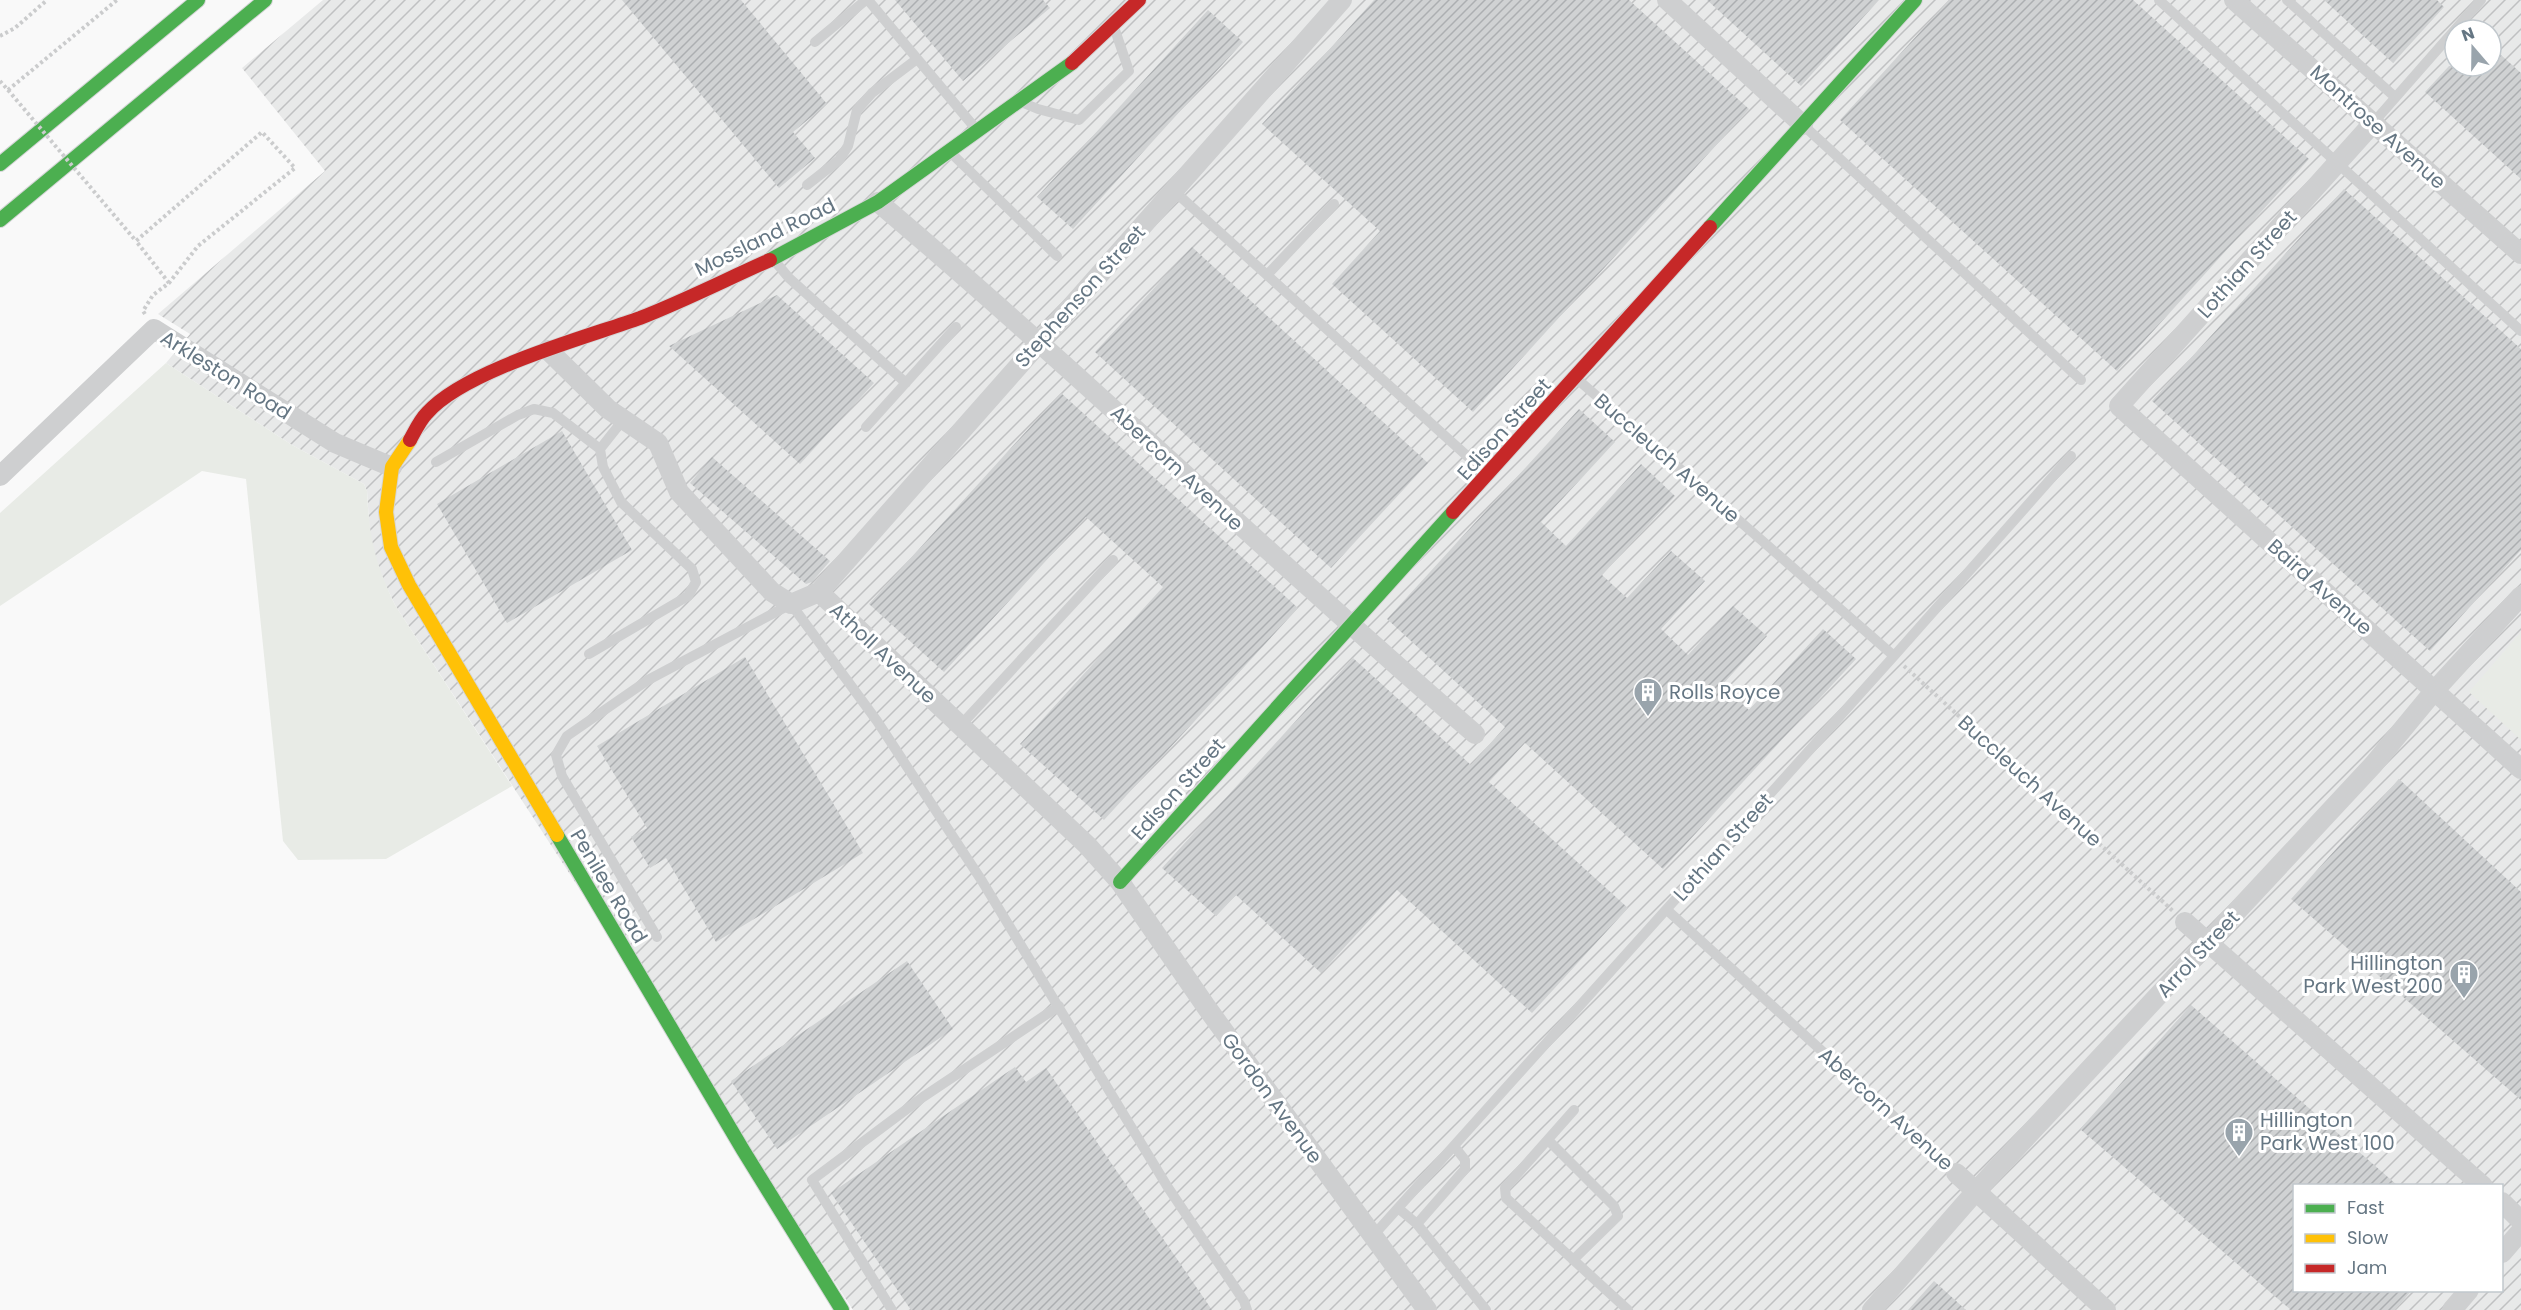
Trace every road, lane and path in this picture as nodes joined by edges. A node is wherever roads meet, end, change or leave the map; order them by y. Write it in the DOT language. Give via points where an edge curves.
graph roads {
  1 [pos="47,0"];
  2 [pos="117,0"];
  3 [pos="198,0"];
  4 [pos="265,0"];
  5 [pos="867,0"];
  6 [pos="1140,0"];
  7 [pos="1342,0"];
  8 [pos="1667,0"];
  9 [pos="1916,0"];
  10 [pos="2159,0"];
  11 [pos="2287,0"];
  12 [pos="2481,0"];
  13 [pos="2238,2"];
  14 [pos="1113,24"];
  15 [pos="0,36"];
  16 [pos="815,42"];
  17 [pos="917,59"];
  18 [pos="0,81"];
  19 [pos="8,90"];
  20 [pos="2395,97"];
  21 [pos="1020,101"];
  22 [pos="2374,122"];
  23 [pos="1803,125"];
  24 [pos="978,132"];
  25 [pos="950,152"];
  26 [pos="2338,163"];
  27 [pos="0,165"];
  28 [pos="807,185"];
  29 [pos="1173,190"];
  30 [pos="878,202"];
  31 [pos="1334,204"];
  32 [pos="0,220"];
  33 [pos="136,241"];
  34 [pos="2521,254"];
  35 [pos="1057,256"];
  36 [pos="773,259"];
  37 [pos="1267,275"];
  38 [pos="169,283"];
  39 [pos="956,327"];
  40 [pos="154,329"];
  41 [pos="2521,331"];
  42 [pos="1039,341"];
  43 [pos="548,350"];
  44 [pos="1576,378"];
  45 [pos="2080,380"];
  46 [pos="906,382"];
  47 [pos="2119,406"];
  48 [pos="623,420"];
  49 [pos="866,427"];
  50 [pos="600,449"];
  51 [pos="2071,456"];
  52 [pos="436,462"];
  53 [pos="392,467"];
  54 [pos="0,476"];
  55 [pos="1488,476"];
  56 [pos="1113,560"];
  57 [pos="819,592"];
  58 [pos="2521,596"];
  59 [pos="791,604"];
  60 [pos="1352,628"];
  61 [pos="589,654"];
  62 [pos="1894,656"];
  63 [pos="2434,690"];
  64 [pos="960,726"];
  65 [pos="1475,734"];
  66 [pos="2521,768"];
  67 [pos="1120,882"];
  68 [pos="1667,910"];
  69 [pos="2185,922"];
  70 [pos="657,937"];
  71 [pos="2209,943"];
  72 [pos="1059,1006"];
  73 [pos="1574,1110"];
  74 [pos="1548,1140"];
  75 [pos="1454,1146"];
  76 [pos="1956,1173"];
  77 [pos="2481,1184"];
  78 [pos="1976,1191"];
  79 [pos="2503,1203"];
  80 [pos="1398,1208"];
  81 [pos="2521,1221"];
  82 [pos="1417,1224"];
  83 [pos="2521,1231"];
  84 [pos="1372,1237"];
  85 [pos="2503,1252"];
  86 [pos="1573,1260"];
  87 [pos="2467,1292"];
  88 [pos="842,1310"];
  89 [pos="892,1310"];
  90 [pos="1247,1310"];
  91 [pos="1427,1310"];
  92 [pos="1486,1310"];
  93 [pos="1628,1310"];
  94 [pos="1872,1310"];
  95 [pos="2106,1310"];
  96 [pos="2452,1310"];
  1 -- 15 [label="path"];
  2 -- 19 [label="path"];
  3 -- 27 [label="main road"];
  4 -- 32 [label="main road"];
  5 -- 16 [label="lane"];
  5 -- 17 [label="lane"];
  6 -- 14 [label="main road, Mossland Road" via="1122,10"];
  7 -- 29 [label="street, Stephenson Street"];
  8 -- 23 [label="street"];
  9 -- 23 [label="main road, Edison Street"];
  10 -- 26 [label="lane"];
  11 -- 20 [label="lane"];
  12 -- 20 [label="lane"];
  13 -- 22 [label="street, Montrose Avenue"];
  14 -- 21 [label="main road, Mossland Road" via="1070,64"];
  14 -- 21 [label="lane" via="1129,71 1079,120"];
  17 -- 24 [label="lane"];
  17 -- 28 [label="lane" via="872,93 857,110 848,146 838,160"];
  18 -- 19 [label="path"];
  19 -- 33 [label="path, bridge"];
  20 -- 22 [label="lane"];
  21 -- 24 [label="main road, Mossland Road"];
  22 -- 26 [label="street, Lothian Street"];
  22 -- 34 [label="street, Montrose Avenue"];
  23 -- 44 [label="main road, Edison Street"];
  23 -- 45 [label="lane"];
  24 -- 25 [label="main road, Mossland Road"];
  25 -- 30 [label="main road, Mossland Road"];
  25 -- 35 [label="lane"];
  26 -- 41 [label="lane"];
  26 -- 47 [label="street, Lothian Street"];
  29 -- 37 [label="lane"];
  29 -- 42 [label="street, Stephenson Street"];
  30 -- 36 [label="main road, Mossland Road"];
  30 -- 42 [label="street, Abercorn Avenue"];
  31 -- 37 [label="lane"];
  33 -- 38 [label="path"];
  33 -- 38 [label="path" via="262,132 295,168 198,246"];
  36 -- 43 [label="main road, Mossland Road" via="642,317"];
  36 -- 46 [label="lane" via="789,278"];
  37 -- 55 [label="lane"];
  38 -- 40 [label="path" via="153,295 143,311"];
  39 -- 46 [label="lane"];
  40 -- 53 [label="street, Arkleston Road" via="335,443"];
  40 -- 54 [label="street, Arkleston Road"];
  42 -- 57 [label="street, Stephenson Street"];
  42 -- 60 [label="street, Abercorn Avenue"];
  43 -- 48 [label="street"];
  43 -- 53 [label="main road, Mossland Road" via="449,394 427,413"];
  44 -- 55 [label="main road, Edison Street"];
  44 -- 62 [label="lane, Buccleuch Avenue"];
  46 -- 49 [label="lane"];
  47 -- 63 [label="street, Baird Avenue"];
  48 -- 50 [label="lane"];
  48 -- 59 [label="street" via="657,443 679,492 772,592"];
  50 -- 52 [label="lane" via="553,413 534,409"];
  50 -- 61 [label="lane" via="603,467 621,502 692,569 696,582 688,596"];
  51 -- 62 [label="lane, Lothian Street"];
  53 -- 88 [label="main road, Penilee Road" via="386,512 391,547 409,585"];
  55 -- 60 [label="main road, Edison Street"];
  56 -- 64 [label="lane"];
  57 -- 59 [label="street, Atholl Avenue"];
  57 -- 64 [label="street, Atholl Avenue"];
  58 -- 63 [label="street, Arrol Street"];
  59 -- 70 [label="lane" via="648,680 567,736 556,754 562,776"];
  59 -- 72 [label="lane" via="877,721"];
  60 -- 65 [label="street, Abercorn Avenue"];
  60 -- 67 [label="main road, Edison Street"];
  62 -- 68 [label="lane, Lothian Street"];
  62 -- 69 [label="path, Buccleuch Avenue"];
  63 -- 66 [label="street, Baird Avenue"];
  63 -- 71 [label="street, Arrol Street" via="2373,765"];
  64 -- 67 [label="street, Atholl Avenue" via="1087,845"];
  67 -- 84 [label="street, Gordon Avenue"];
  68 -- 75 [label="lane, Lothian Street"];
  68 -- 76 [label="lane, Abercorn Avenue"];
  69 -- 71 [label="street"];
  71 -- 77 [label="street"];
  71 -- 78 [label="street, Arrol Street"];
  72 -- 89 [label="lane" via="923,1097 812,1180"];
  72 -- 90 [label="lane"];
  73 -- 74 [label="lane"];
  74 -- 86 [label="lane" via="1505,1188 1506,1198"];
  74 -- 86 [label="lane" via="1614,1206 1618,1216"];
  75 -- 80 [label="lane, Lothian Street"];
  75 -- 82 [label="lane" via="1465,1160 1465,1169"];
  76 -- 78 [label="street, Abercorn Avenue"];
  78 -- 94 [label="street, Arrol Street"];
  78 -- 95 [label="street, Abercorn Avenue"];
  79 -- 81 [label="street"];
  80 -- 82 [label="lane"];
  80 -- 84 [label="lane, Lothian Street"];
  82 -- 92 [label="lane"];
  83 -- 85 [label="street"];
  84 -- 91 [label="street, Gordon Avenue"];
  86 -- 93 [label="lane"];
  87 -- 96 [label="street"];
}
